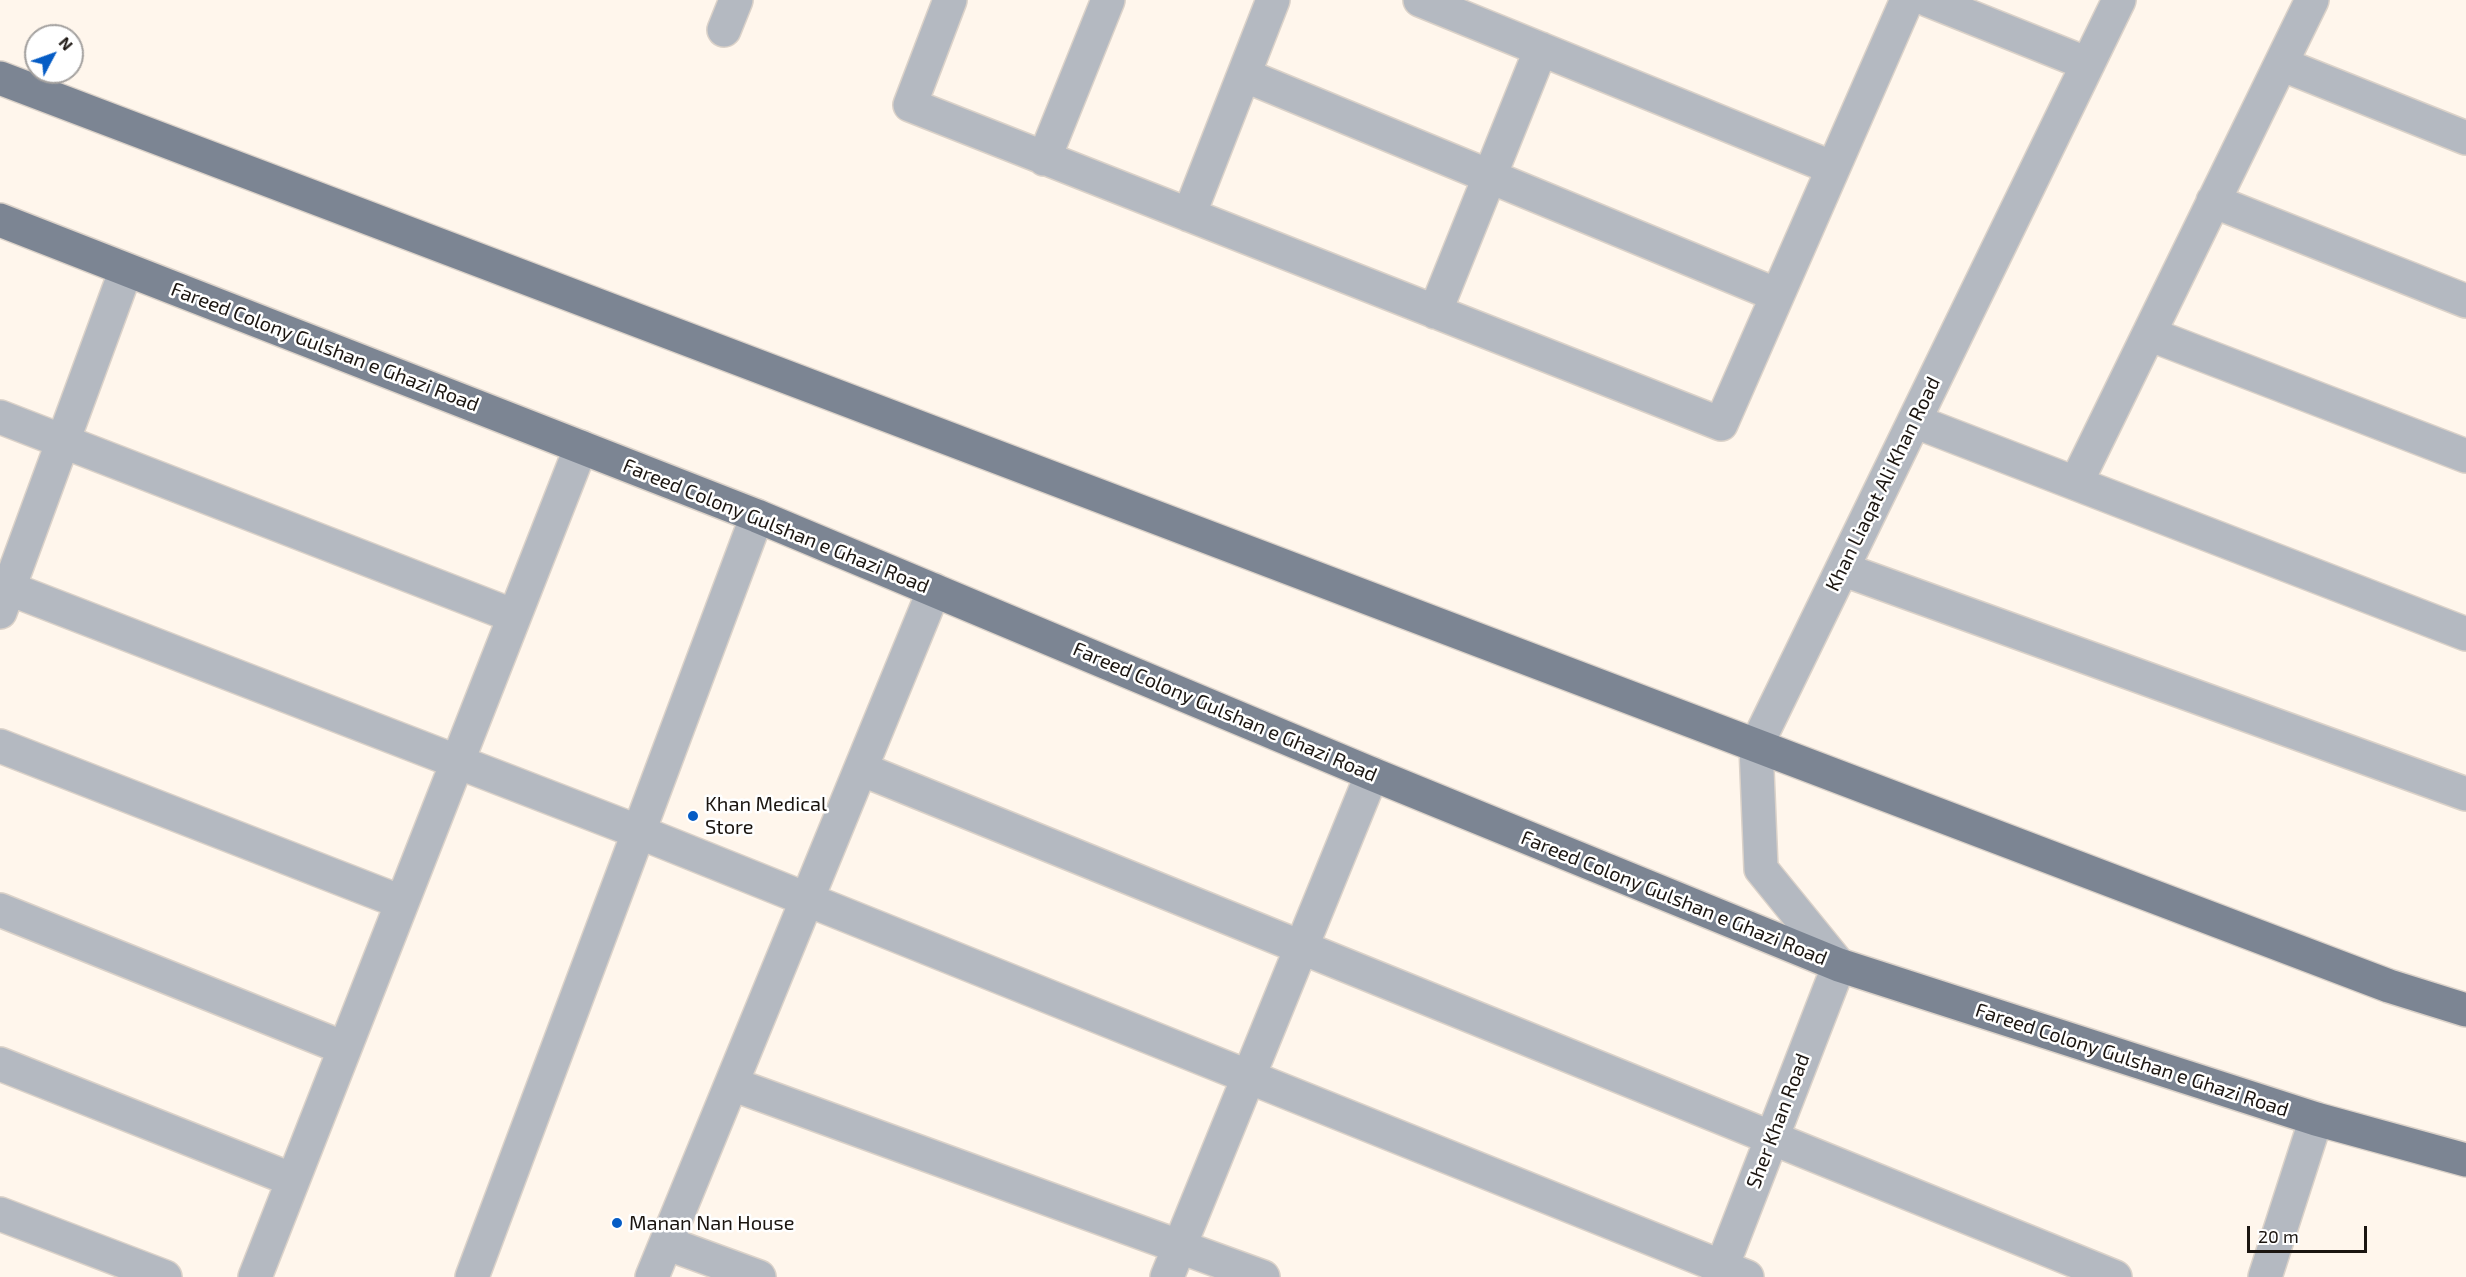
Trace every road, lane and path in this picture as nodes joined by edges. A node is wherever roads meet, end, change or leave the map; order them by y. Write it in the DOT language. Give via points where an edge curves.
graph roads {
  1 [pos="736,0"];
  2 [pos="950,0"];
  3 [pos="1108,0"];
  4 [pos="1273,0"];
  5 [pos="1420,0"];
  6 [pos="1906,0"];
  7 [pos="1928,0"];
  8 [pos="2119,0"];
  9 [pos="2312,0"];
  10 [pos="724,30"];
  11 [pos="1541,49"];
  12 [pos="2088,64"];
  13 [pos="2281,64"];
  14 [pos="1244,75"];
  15 [pos="0,78"];
  16 [pos="2466,138"];
  17 [pos="1044,159"];
  18 [pos="1833,168"];
  19 [pos="1490,176"];
  20 [pos="2213,201"];
  21 [pos="1189,215"];
  22 [pos="0,220"];
  23 [pos="126,270"];
  24 [pos="1777,295"];
  25 [pos="2466,301"];
  26 [pos="1435,312"];
  27 [pos="2149,334"];
  28 [pos="0,417"];
  29 [pos="1914,421"];
  30 [pos="63,442"];
  31 [pos="581,447"];
  32 [pos="2466,456"];
  33 [pos="2076,483"];
  34 [pos="757,516"];
  35 [pos="1842,569"];
  36 [pos="933,590"];
  37 [pos="3,595"];
  38 [pos="514,616"];
  39 [pos="2466,634"];
  40 [pos="0,746"];
  41 [pos="1756,746"];
  42 [pos="456,761"];
  43 [pos="861,769"];
  44 [pos="1372,774"];
  45 [pos="2466,794"];
  46 [pos="639,832"];
  47 [pos="808,900"];
  48 [pos="401,902"];
  49 [pos="0,910"];
  50 [pos="1301,947"];
  51 [pos="1839,966"];
  52 [pos="2466,1010"];
  53 [pos="344,1048"];
  54 [pos="0,1064"];
  55 [pos="1248,1077"];
  56 [pos="732,1084"];
  57 [pos="2316,1119"];
  58 [pos="1771,1138"];
  59 [pos="2466,1160"];
  60 [pos="293,1180"];
  61 [pos="0,1214"];
  62 [pos="666,1243"];
  63 [pos="1179,1246"];
  64 [pos="1729,1274"];
  65 [pos="165,1277"];
  66 [pos="255,1277"];
  67 [pos="472,1277"];
  68 [pos="652,1277"];
  69 [pos="759,1277"];
  70 [pos="1167,1277"];
  71 [pos="1263,1277"];
  72 [pos="2115,1277"];
  73 [pos="2265,1277"];
  1 -- 10 [label="street"];
  2 -- 17 [label="street" via="910,105"];
  3 -- 17 [label="street"];
  4 -- 14 [label="street"];
  5 -- 11 [label="street"];
  6 -- 18 [label="street"];
  7 -- 12 [label="street"];
  8 -- 12 [label="street, Khan Liaqat Ali Khan Road"];
  9 -- 13 [label="street"];
  11 -- 18 [label="street"];
  11 -- 19 [label="street"];
  12 -- 29 [label="street, Khan Liaqat Ali Khan Road"];
  13 -- 16 [label="street"];
  13 -- 20 [label="street"];
  14 -- 19 [label="street"];
  14 -- 21 [label="street"];
  15 -- 41 [label="main road"];
  17 -- 21 [label="street"];
  18 -- 24 [label="street"];
  19 -- 24 [label="street"];
  19 -- 26 [label="street"];
  20 -- 25 [label="street"];
  20 -- 27 [label="street"];
  21 -- 26 [label="street"];
  22 -- 23 [label="main road, Fareed Colony Gulshan e Ghazi Road"];
  23 -- 30 [label="street"];
  23 -- 31 [label="main road, Fareed Colony Gulshan e Ghazi Road"];
  24 -- 26 [label="street" via="1721,424"];
  27 -- 32 [label="street"];
  27 -- 33 [label="street"];
  28 -- 30 [label="street"];
  29 -- 33 [label="street"];
  29 -- 35 [label="street, Khan Liaqat Ali Khan Road"];
  30 -- 37 [label="street"];
  30 -- 38 [label="street"];
  31 -- 34 [label="main road, Fareed Colony Gulshan e Ghazi Road"];
  31 -- 38 [label="street"];
  33 -- 39 [label="street"];
  34 -- 36 [label="main road, Fareed Colony Gulshan e Ghazi Road"];
  34 -- 46 [label="street"];
  35 -- 41 [label="street, Khan Liaqat Ali Khan Road"];
  35 -- 45 [label="street"];
  36 -- 43 [label="street"];
  36 -- 44 [label="main road, Fareed Colony Gulshan e Ghazi Road"];
  37 -- 42 [label="street"];
  38 -- 42 [label="street"];
  40 -- 48 [label="street"];
  41 -- 51 [label="street, Khan Liaqat Ali Khan Road" via="1761,869"];
  41 -- 52 [label="main road" via="2389,986"];
  42 -- 46 [label="street"];
  42 -- 48 [label="street"];
  43 -- 47 [label="street"];
  43 -- 50 [label="street"];
  44 -- 50 [label="street"];
  44 -- 51 [label="main road, Fareed Colony Gulshan e Ghazi Road"];
  46 -- 47 [label="street"];
  46 -- 67 [label="street"];
  47 -- 55 [label="street"];
  47 -- 56 [label="street"];
  48 -- 53 [label="street"];
  49 -- 53 [label="street"];
  50 -- 55 [label="street"];
  50 -- 58 [label="street"];
  51 -- 57 [label="main road, Fareed Colony Gulshan e Ghazi Road"];
  51 -- 58 [label="street, Sher Khan Road"];
  53 -- 60 [label="street"];
  54 -- 60 [label="street"];
  55 -- 63 [label="street"];
  55 -- 64 [label="street"];
  56 -- 62 [label="street"];
  56 -- 63 [label="street"];
  57 -- 59 [label="main road, Fareed Colony Gulshan e Ghazi Road"];
  57 -- 73 [label="street"];
  58 -- 64 [label="street, Sher Khan Road"];
  58 -- 72 [label="street"];
  60 -- 66 [label="street"];
  61 -- 65 [label="street"];
  62 -- 68 [label="street"];
  62 -- 69 [label="street"];
  63 -- 70 [label="street"];
  63 -- 71 [label="street"];
}
